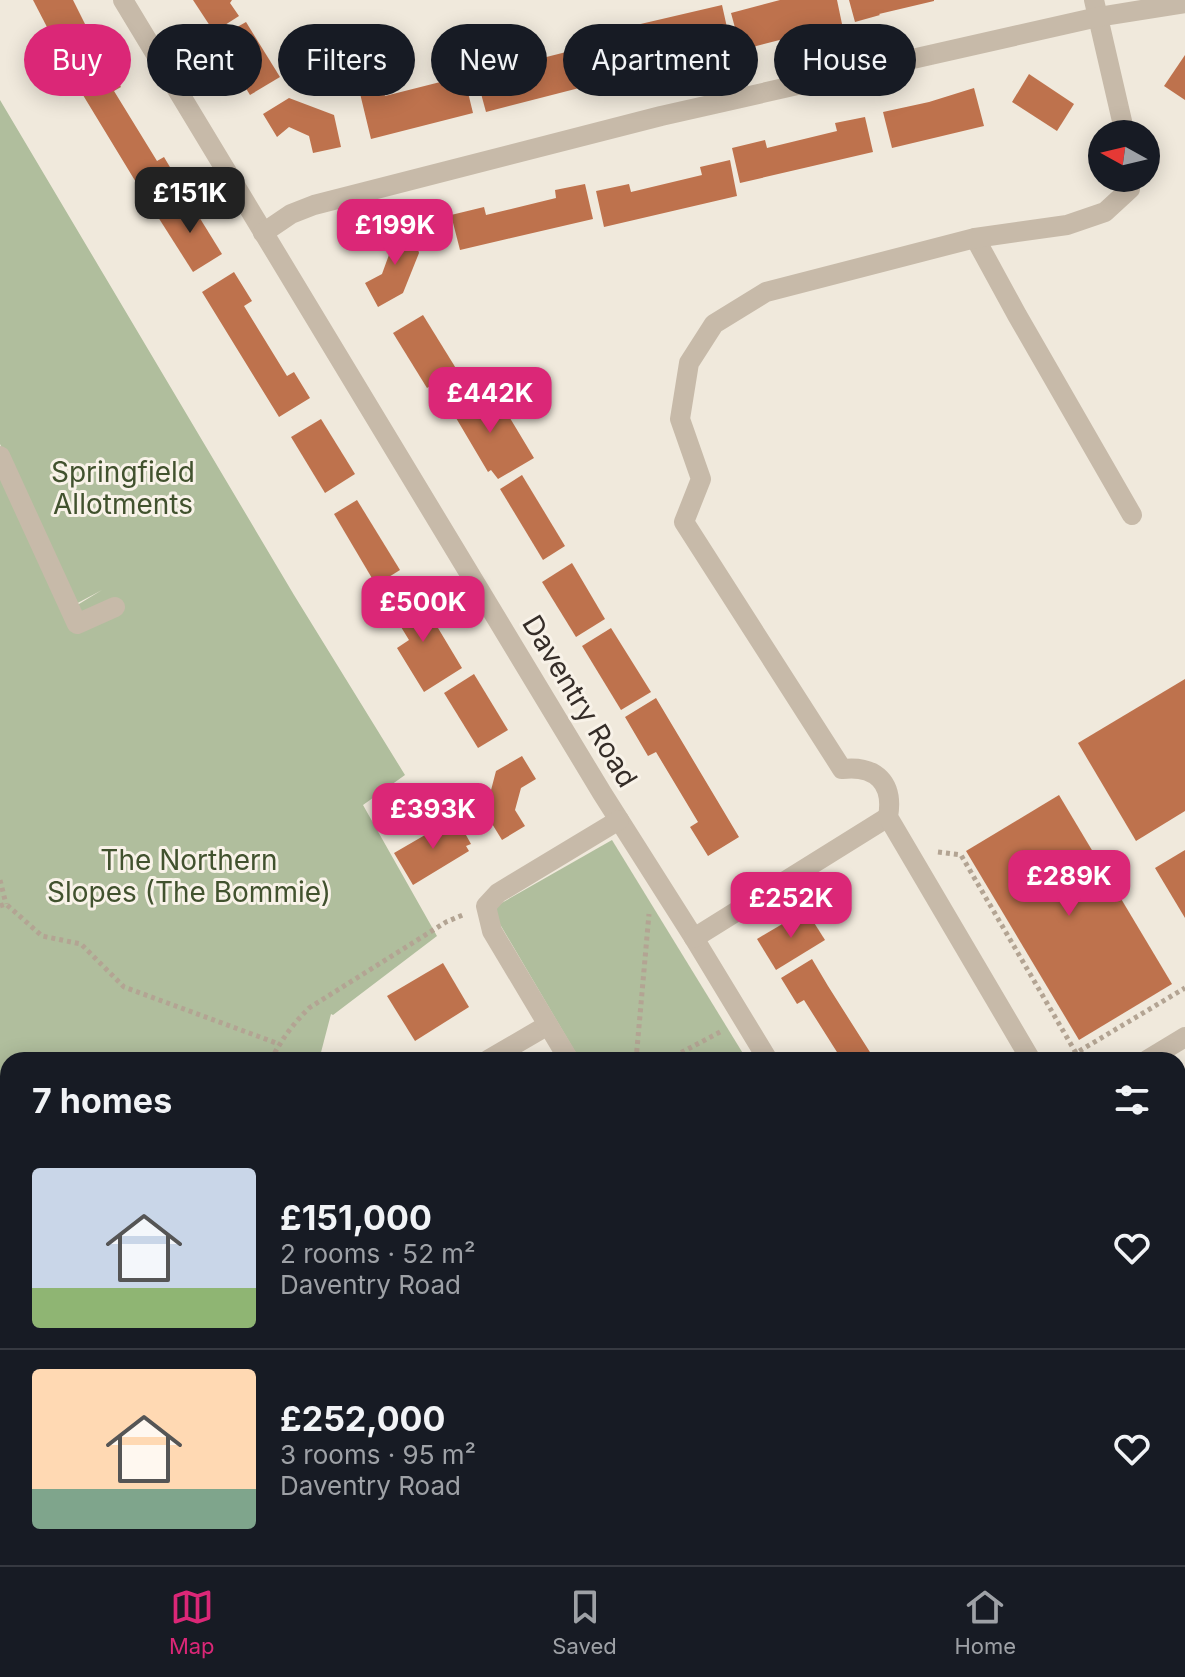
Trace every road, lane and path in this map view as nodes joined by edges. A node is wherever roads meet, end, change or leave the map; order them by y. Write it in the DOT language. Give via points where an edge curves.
graph roads {
  1 [pos="123,0"];
  2 [pos="1185,3"];
  3 [pos="1096,8"];
  4 [pos="1122,120"];
  5 [pos="1127,192"];
  6 [pos="263,233"];
  7 [pos="975,238"];
  8 [pos="0,456"];
  9 [pos="1132,515"];
  10 [pos="115,607"];
  11 [pos="888,817"];
  12 [pos="619,820"];
  13 [pos="899,836"];
  14 [pos="0,880"];
  15 [pos="667,896"];
  16 [pos="3,905"];
  17 [pos="486,906"];
  18 [pos="694,938"];
  19 [pos="1185,988"];
  20 [pos="744,1019"];
  21 [pos="548,1025"];
  22 [pos="1185,1037"];
  23 [pos="279,1044"];
  24 [pos="275,1052"];
  25 [pos="502,1052"];
  26 [pos="564,1052"];
  27 [pos="637,1052"];
  28 [pos="682,1052"];
  29 [pos="763,1052"];
  30 [pos="1026,1052"];
  31 [pos="1075,1052"];
  32 [pos="1078,1052"];
  33 [pos="1160,1052"];
  1 -- 6 [label="street, Daventry Road"];
  2 -- 3 [label="street"];
  3 -- 4 [label="street"];
  3 -- 6 [label="street" via="329,201 291,214"];
  5 -- 7 [label="street" via="1105,212 1067,225"];
  6 -- 12 [label="street, Daventry Road"];
  7 -- 9 [label="street"];
  7 -- 11 [label="street" via="766,292 714,324 689,363 680,419 701,479 684,522 842,769 859,767 886,786"];
  8 -- 10 [label="street" via="77,624"];
  11 -- 13 [label="street"];
  11 -- 18 [label="street"];
  12 -- 15 [label="street, Daventry Road"];
  12 -- 17 [label="street" via="498,893"];
  13 -- 30 [label="street"];
  13 -- 31 [label="path" via="929,850 961,855"];
  14 -- 16 [label="path"];
  15 -- 18 [label="street, Daventry Road"];
  15 -- 27 [label="path" via="650,907"];
  16 -- 23 [label="path" via="42,936 81,944 124,987"];
  17 -- 21 [label="street" via="492,931"];
  17 -- 23 [label="path" via="446,922 309,1008"];
  18 -- 20 [label="street, Daventry Road"];
  19 -- 32 [label="path"];
  20 -- 28 [label="path"];
  20 -- 29 [label="street, Daventry Road"];
  21 -- 25 [label="street"];
  21 -- 26 [label="street"];
  22 -- 33 [label="street"];
  23 -- 24 [label="path"];
}
